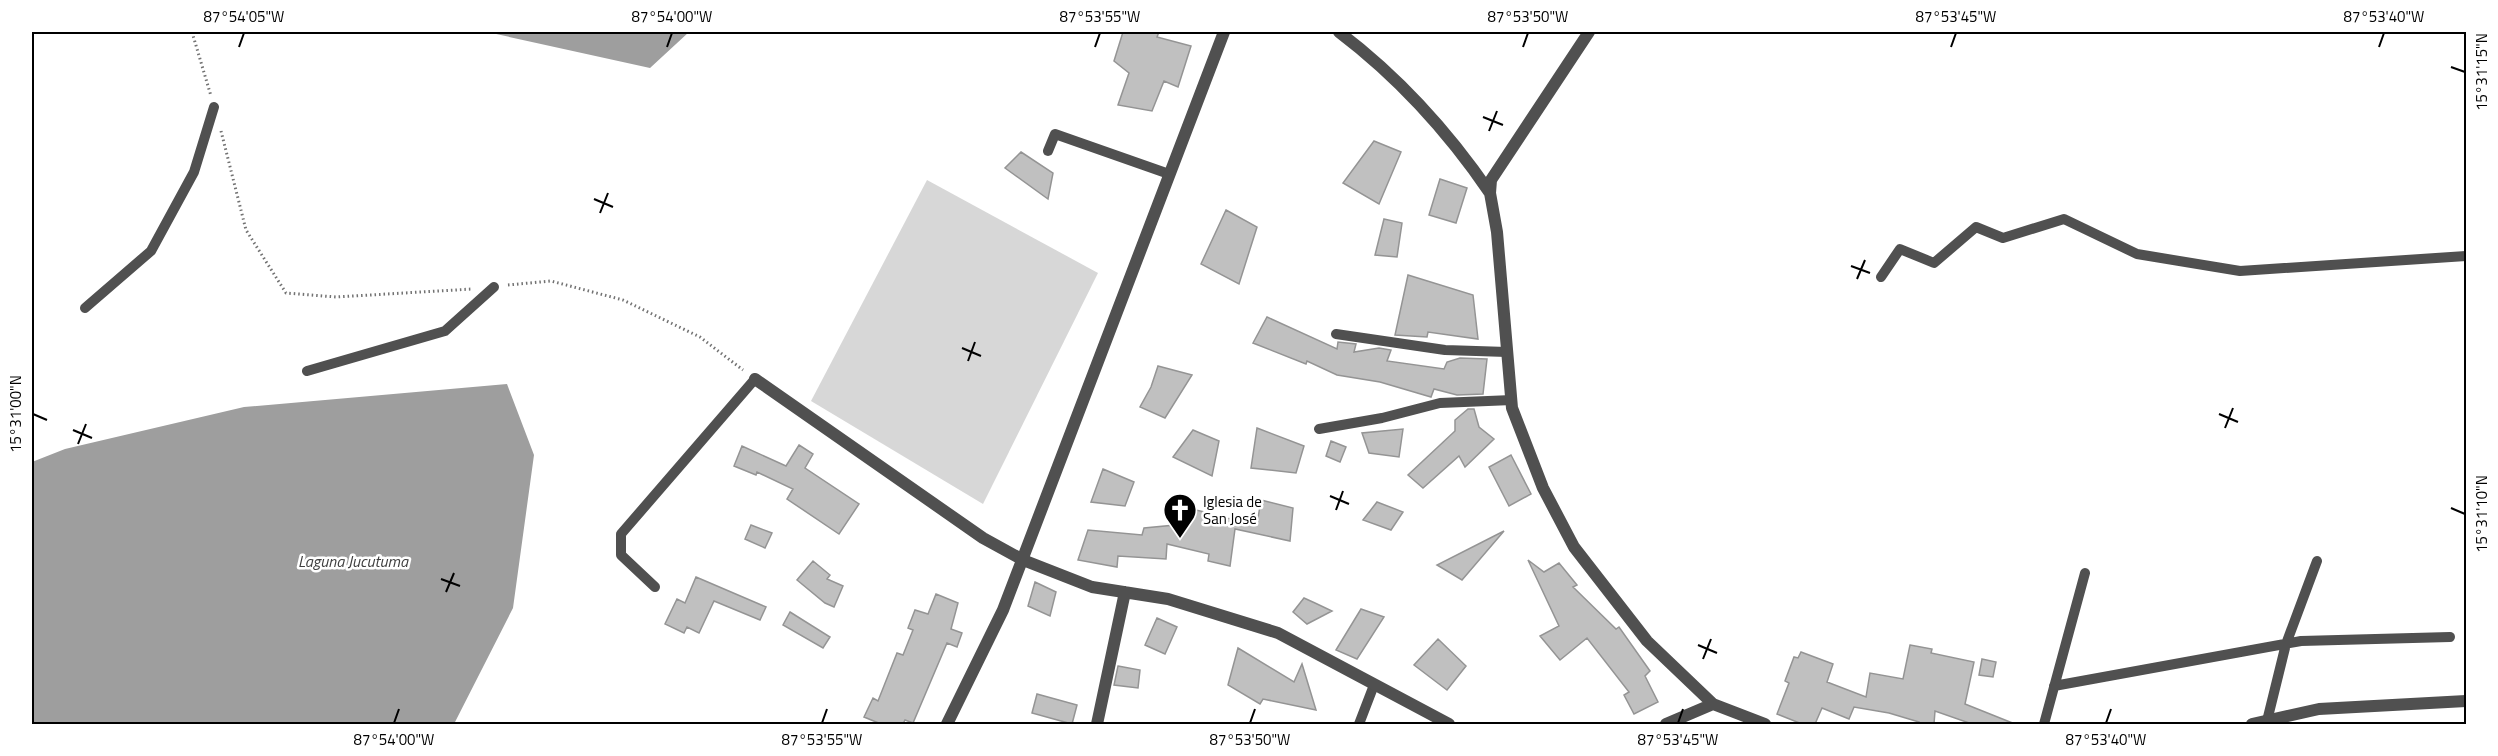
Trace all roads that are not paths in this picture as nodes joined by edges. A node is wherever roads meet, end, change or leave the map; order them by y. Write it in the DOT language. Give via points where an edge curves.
graph roads {
  1 [pos="1224,32"];
  2 [pos="1339,32"];
  3 [pos="1589,32"];
  4 [pos="214,107"];
  5 [pos="1048,151"];
  6 [pos="1169,174"];
  7 [pos="1490,193"];
  8 [pos="2466,256"];
  9 [pos="1881,277"];
  10 [pos="494,287"];
  11 [pos="85,308"];
  12 [pos="1336,334"];
  13 [pos="1507,352"];
  14 [pos="307,372"];
  15 [pos="755,379"];
  16 [pos="1512,400"];
  17 [pos="1319,429"];
  18 [pos="1023,560"];
  19 [pos="2317,561"];
  20 [pos="2085,573"];
  21 [pos="655,587"];
  22 [pos="1125,592"];
  23 [pos="2450,637"];
  24 [pos="2286,644"];
  25 [pos="1374,685"];
  26 [pos="2054,686"];
  27 [pos="2466,701"];
  28 [pos="1713,704"];
  29 [pos="2267,721"];
  30 [pos="947,724"];
  31 [pos="1097,724"];
  32 [pos="1359,724"];
  33 [pos="1449,724"];
  34 [pos="1666,724"];
  35 [pos="1765,724"];
  36 [pos="2044,724"];
  37 [pos="2252,724"];
  1 -- 6 [label="street"];
  2 -- 7 [label="street" via="1373,58 1465,157"];
  3 -- 7 [label="street" via="1491,180"];
  4 -- 11 [label="lane" via="194,172 151,251"];
  5 -- 6 [label="lane" via="1055,134"];
  6 -- 18 [label="street"];
  7 -- 13 [label="street"];
  8 -- 9 [label="lane" via="2240,271 2137,254 2064,219 2003,238 1976,227 1934,263 1900,249"];
  10 -- 14 [label="lane" via="445,332"];
  12 -- 13 [label="lane" via="1444,350"];
  13 -- 16 [label="street"];
  15 -- 18 [label="street" via="983,537"];
  15 -- 21 [label="lane" via="621,534 621,555"];
  16 -- 17 [label="lane" via="1440,403"];
  16 -- 28 [label="street" via="1544,488 1574,547 1647,641"];
  18 -- 22 [label="street" via="1092,587"];
  18 -- 30 [label="street"];
  19 -- 24 [label="lane"];
  20 -- 26 [label="lane"];
  22 -- 25 [label="street" via="1168,599 1278,633"];
  22 -- 31 [label="street"];
  23 -- 24 [label="lane"];
  24 -- 26 [label="lane"];
  24 -- 29 [label="lane"];
  25 -- 32 [label="lane"];
  25 -- 33 [label="street"];
  26 -- 36 [label="lane"];
  27 -- 29 [label="street" via="2319,709"];
  28 -- 34 [label="street"];
  28 -- 35 [label="street"];
  29 -- 37 [label="street"];
}
